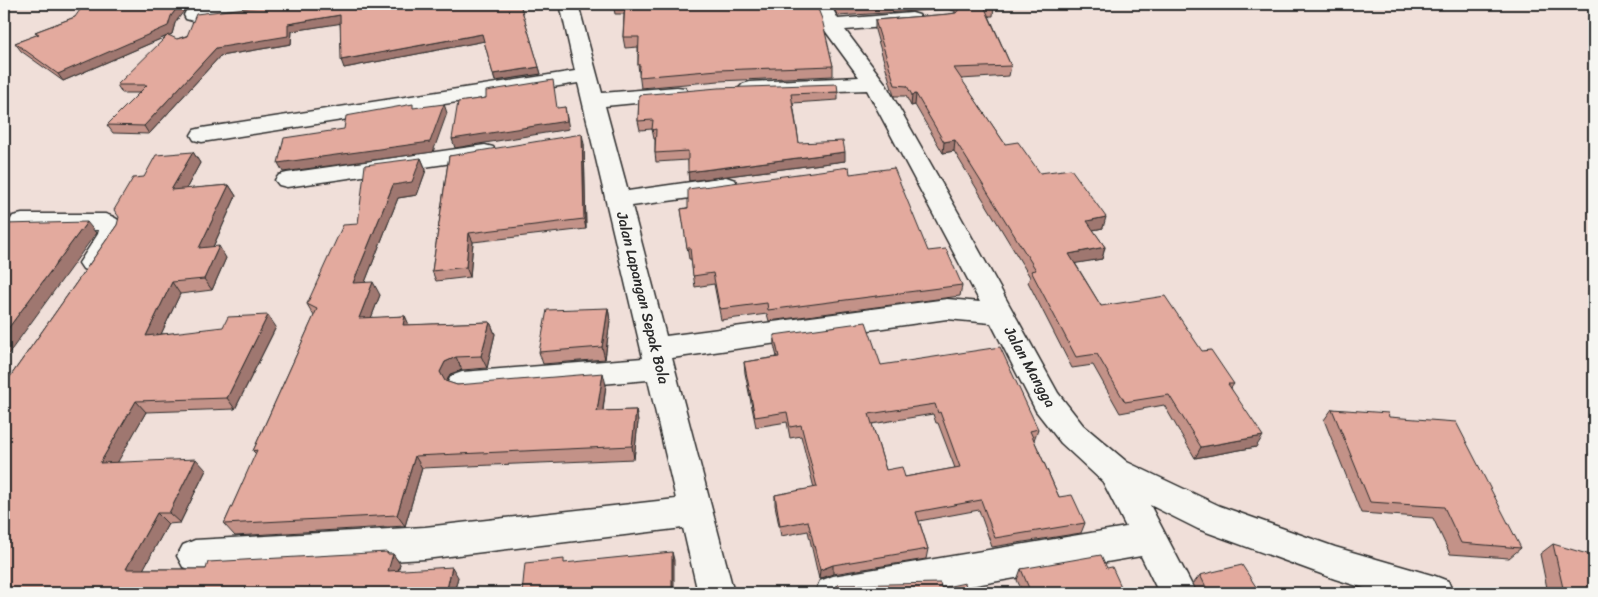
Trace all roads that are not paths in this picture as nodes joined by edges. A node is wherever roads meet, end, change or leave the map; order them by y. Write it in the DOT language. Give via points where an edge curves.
graph roads {
  1 [pos="278,4"];
  2 [pos="569,4"];
  3 [pos="826,14"];
  4 [pos="192,17"];
  5 [pos="930,18"];
  6 [pos="874,83"];
  7 [pos="591,88"];
  8 [pos="729,89"];
  9 [pos="700,91"];
  10 [pos="202,135"];
  11 [pos="507,148"];
  12 [pos="287,180"];
  13 [pos="748,181"];
  14 [pos="618,200"];
  15 [pos="22,222"];
  16 [pos="78,284"];
  17 [pos="1000,314"];
  18 [pos="658,359"];
  19 [pos="462,384"];
  20 [pos="1115,472"];
  21 [pos="695,512"];
  22 [pos="1150,539"];
  23 [pos="195,556"];
  24 [pos="716,593"];
  25 [pos="833,593"];
  26 [pos="1178,593"];
  27 [pos="1435,593"];
  1 -- 4 [label="street"];
  2 -- 7 [label="street, Jalan Lapangan Sepak Bola"];
  3 -- 5 [label="street"];
  3 -- 6 [label="street, Jalan Mangga"];
  6 -- 8 [label="street"];
  6 -- 17 [label="street, Jalan Mangga"];
  7 -- 9 [label="street"];
  7 -- 10 [label="street" via="486,90"];
  7 -- 14 [label="street, Jalan Lapangan Sepak Bola" via="593,134"];
  11 -- 12 [label="street"];
  13 -- 14 [label="street"];
  14 -- 18 [label="street, Jalan Lapangan Sepak Bola"];
  15 -- 16 [label="street" via="92,221 105,222 112,228 106,244"];
  17 -- 18 [label="street" via="947,309"];
  17 -- 20 [label="street, Jalan Mangga" via="1047,402 1072,434"];
  18 -- 19 [label="street"];
  18 -- 21 [label="street, Jalan Lapangan Sepak Bola"];
  20 -- 22 [label="street"];
  20 -- 27 [label="street, Jalan Mangga" via="1210,518 1335,563"];
  21 -- 23 [label="street" via="425,543"];
  21 -- 24 [label="street, Jalan Lapangan Sepak Bola"];
  22 -- 25 [label="street"];
  22 -- 26 [label="street"];
}
